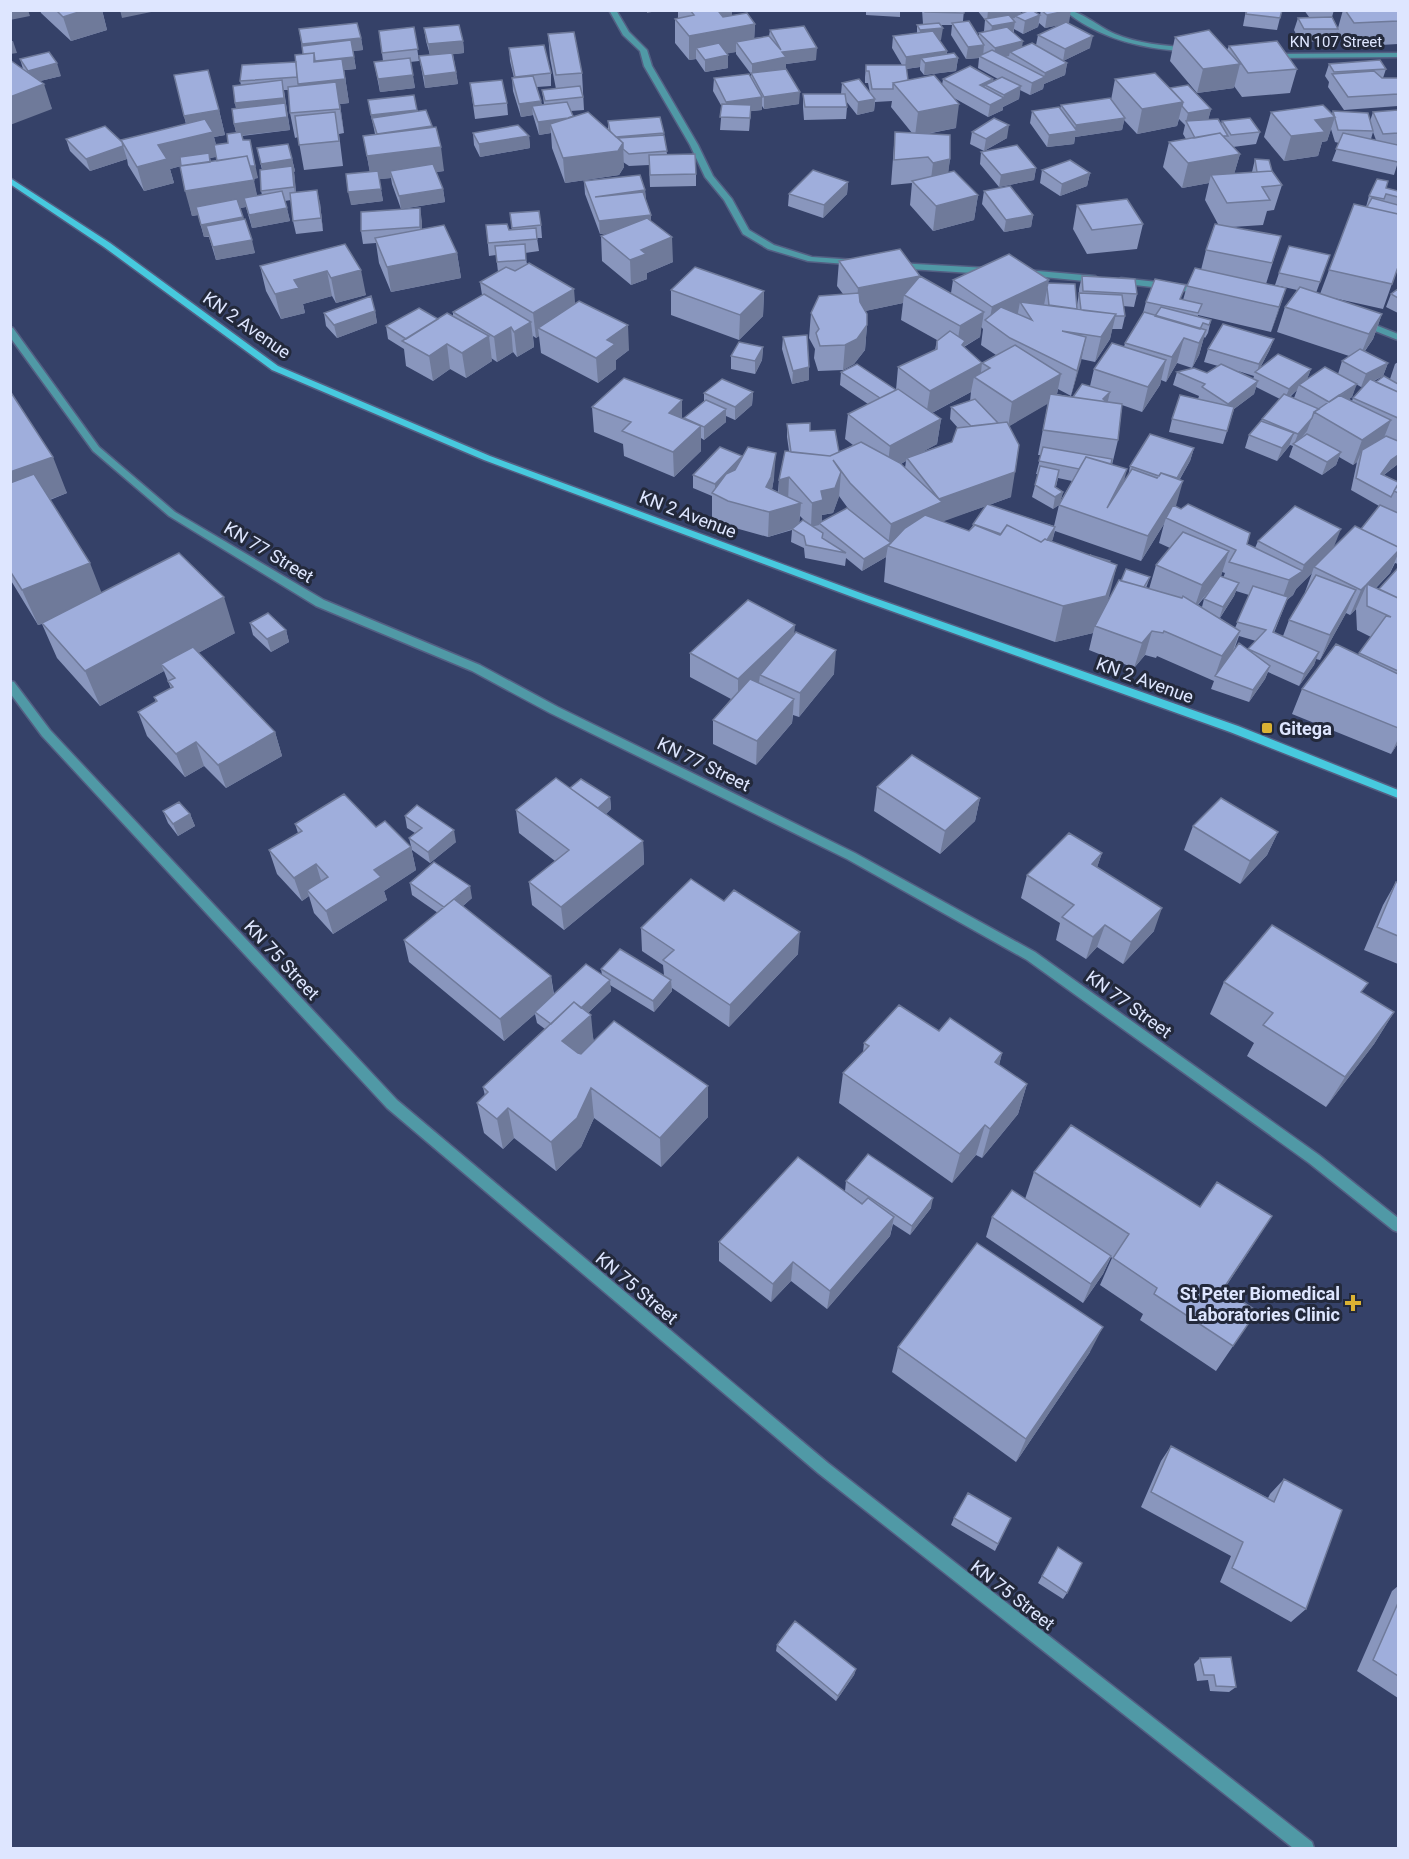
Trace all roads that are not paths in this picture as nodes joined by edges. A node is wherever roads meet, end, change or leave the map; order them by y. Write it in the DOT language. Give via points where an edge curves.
graph roads {
  1 [pos="612,10"];
  2 [pos="1067,10"];
  3 [pos="1195,51"];
  4 [pos="1260,55"];
  5 [pos="1398,56"];
  6 [pos="10,180"];
  7 [pos="864,264"];
  8 [pos="887,266"];
  9 [pos="992,272"];
  10 [pos="1016,273"];
  11 [pos="1209,291"];
  12 [pos="1354,320"];
  13 [pos="10,330"];
  14 [pos="1398,337"];
  15 [pos="10,685"];
  16 [pos="1398,794"];
  17 [pos="1398,1226"];
  18 [pos="1305,1848"];
  1 -- 7 [label="street" via="626,33 643,50 709,177 728,199 746,232 771,247 811,259"];
  2 -- 3 [label="street" via="1115,39"];
  4 -- 5 [label="street, KN 107 Street"];
  6 -- 16 [label="main road, KN 2 Avenue" via="107,245 274,368 487,458 1234,729"];
  8 -- 9 [label="street"];
  10 -- 11 [label="street"];
  12 -- 14 [label="street"];
  13 -- 17 [label="street, KN 77 Street" via="96,449 172,514 320,603 476,668 851,856 1021,950 1314,1159"];
  15 -- 18 [label="street, KN 75 Street" via="46,733 392,1104 823,1468"];
}
